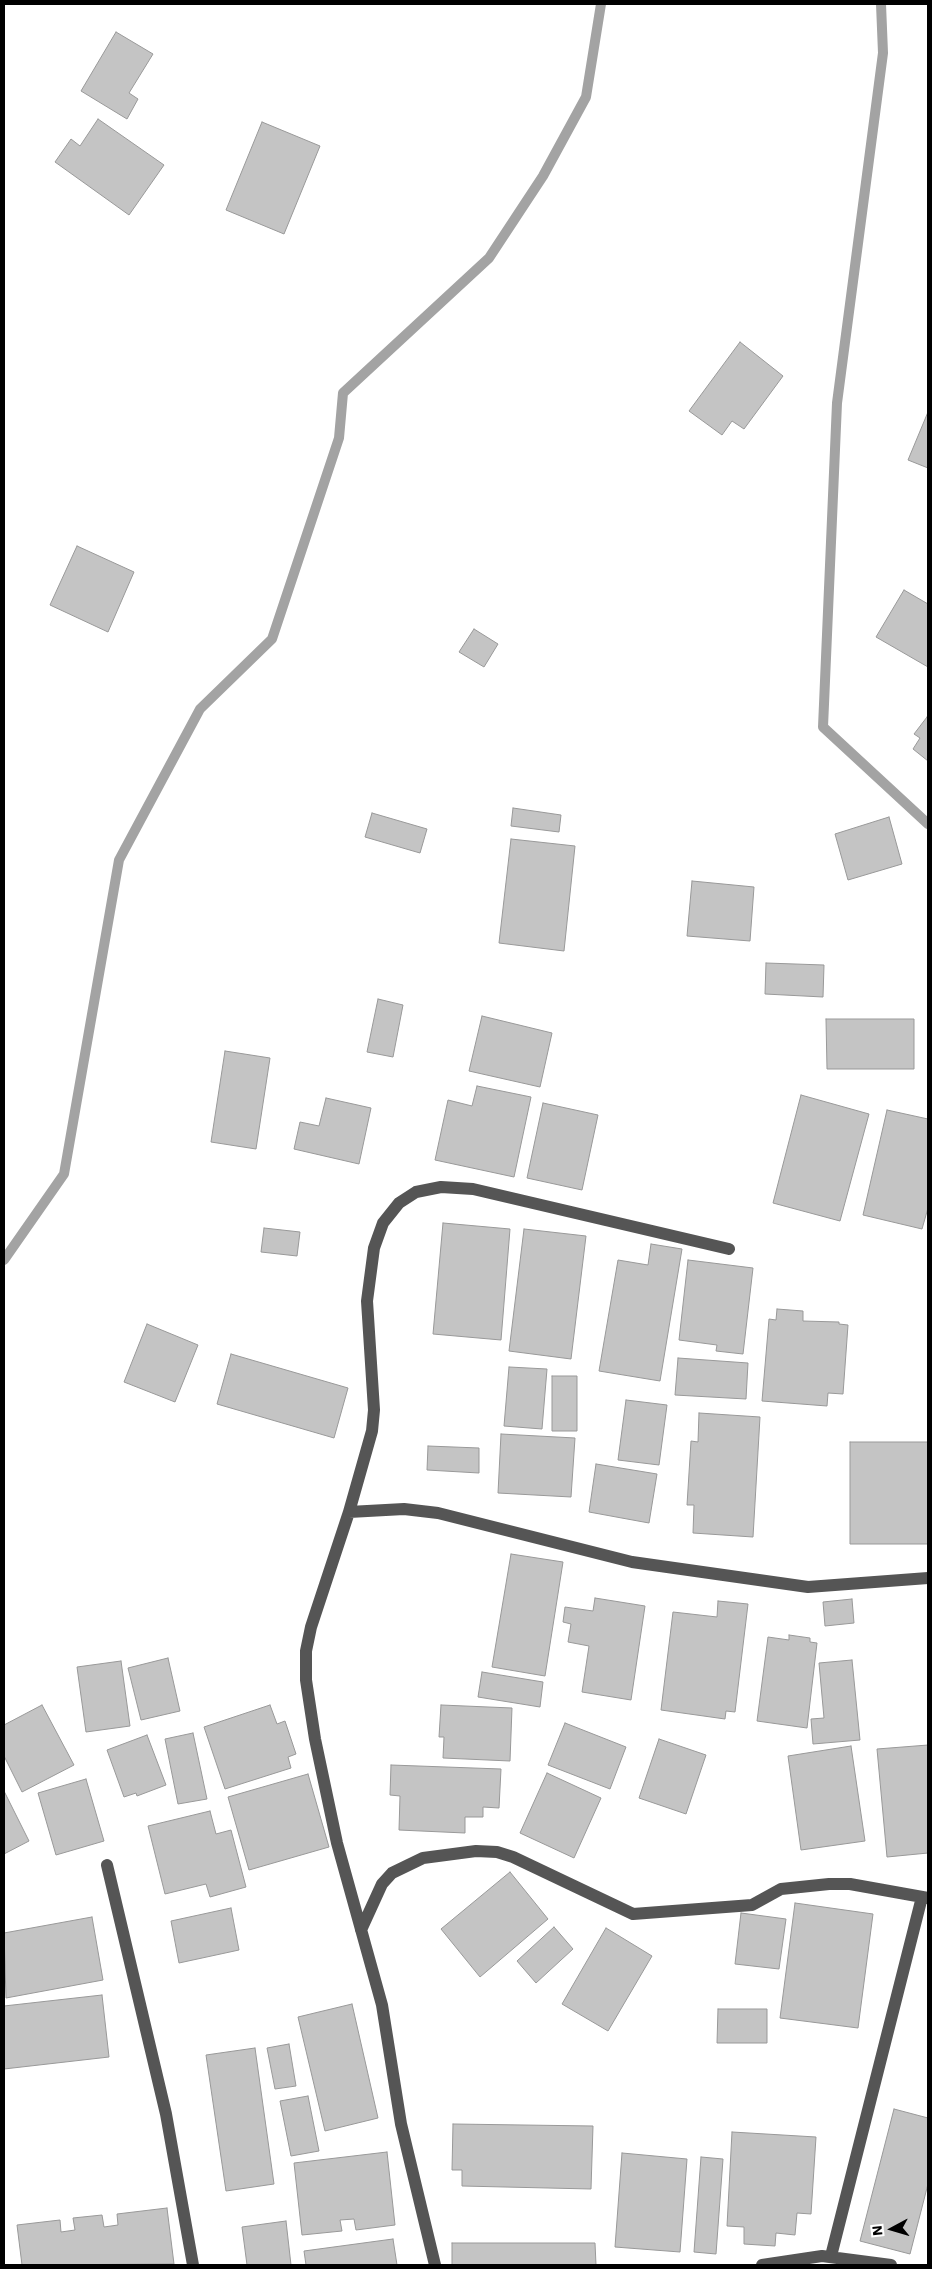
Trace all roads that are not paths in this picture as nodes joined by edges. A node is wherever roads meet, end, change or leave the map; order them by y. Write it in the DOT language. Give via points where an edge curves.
graph roads {
  1 [pos="729,1249"];
  2 [pos="349,1512"];
  3 [pos="928,1578"];
  4 [pos="107,1865"];
  5 [pos="925,1898"];
  6 [pos="362,1930"];
  7 [pos="831,2256"];
  8 [pos="193,2265"];
  9 [pos="435,2265"];
  10 [pos="762,2265"];
  11 [pos="891,2265"];
  1 -- 2 [label="street" via="473,1189 441,1187 416,1192 399,1203 383,1223 369,1273 366,1321 374,1410 372,1431"];
  2 -- 3 [label="street" via="404,1510 438,1513 632,1562 808,1587"];
  2 -- 6 [label="street" via="311,1627 306,1652 306,1680 337,1843"];
  4 -- 8 [label="street" via="166,2114"];
  5 -- 6 [label="street" via="850,1884 829,1884 781,1889 752,1905 633,1914 513,1857 476,1851 423,1858 392,1873 382,1884"];
  5 -- 7 [label="street"];
  6 -- 9 [label="street" via="382,2005 401,2124"];
  7 -- 10 [label="street"];
  7 -- 11 [label="street"];
}
